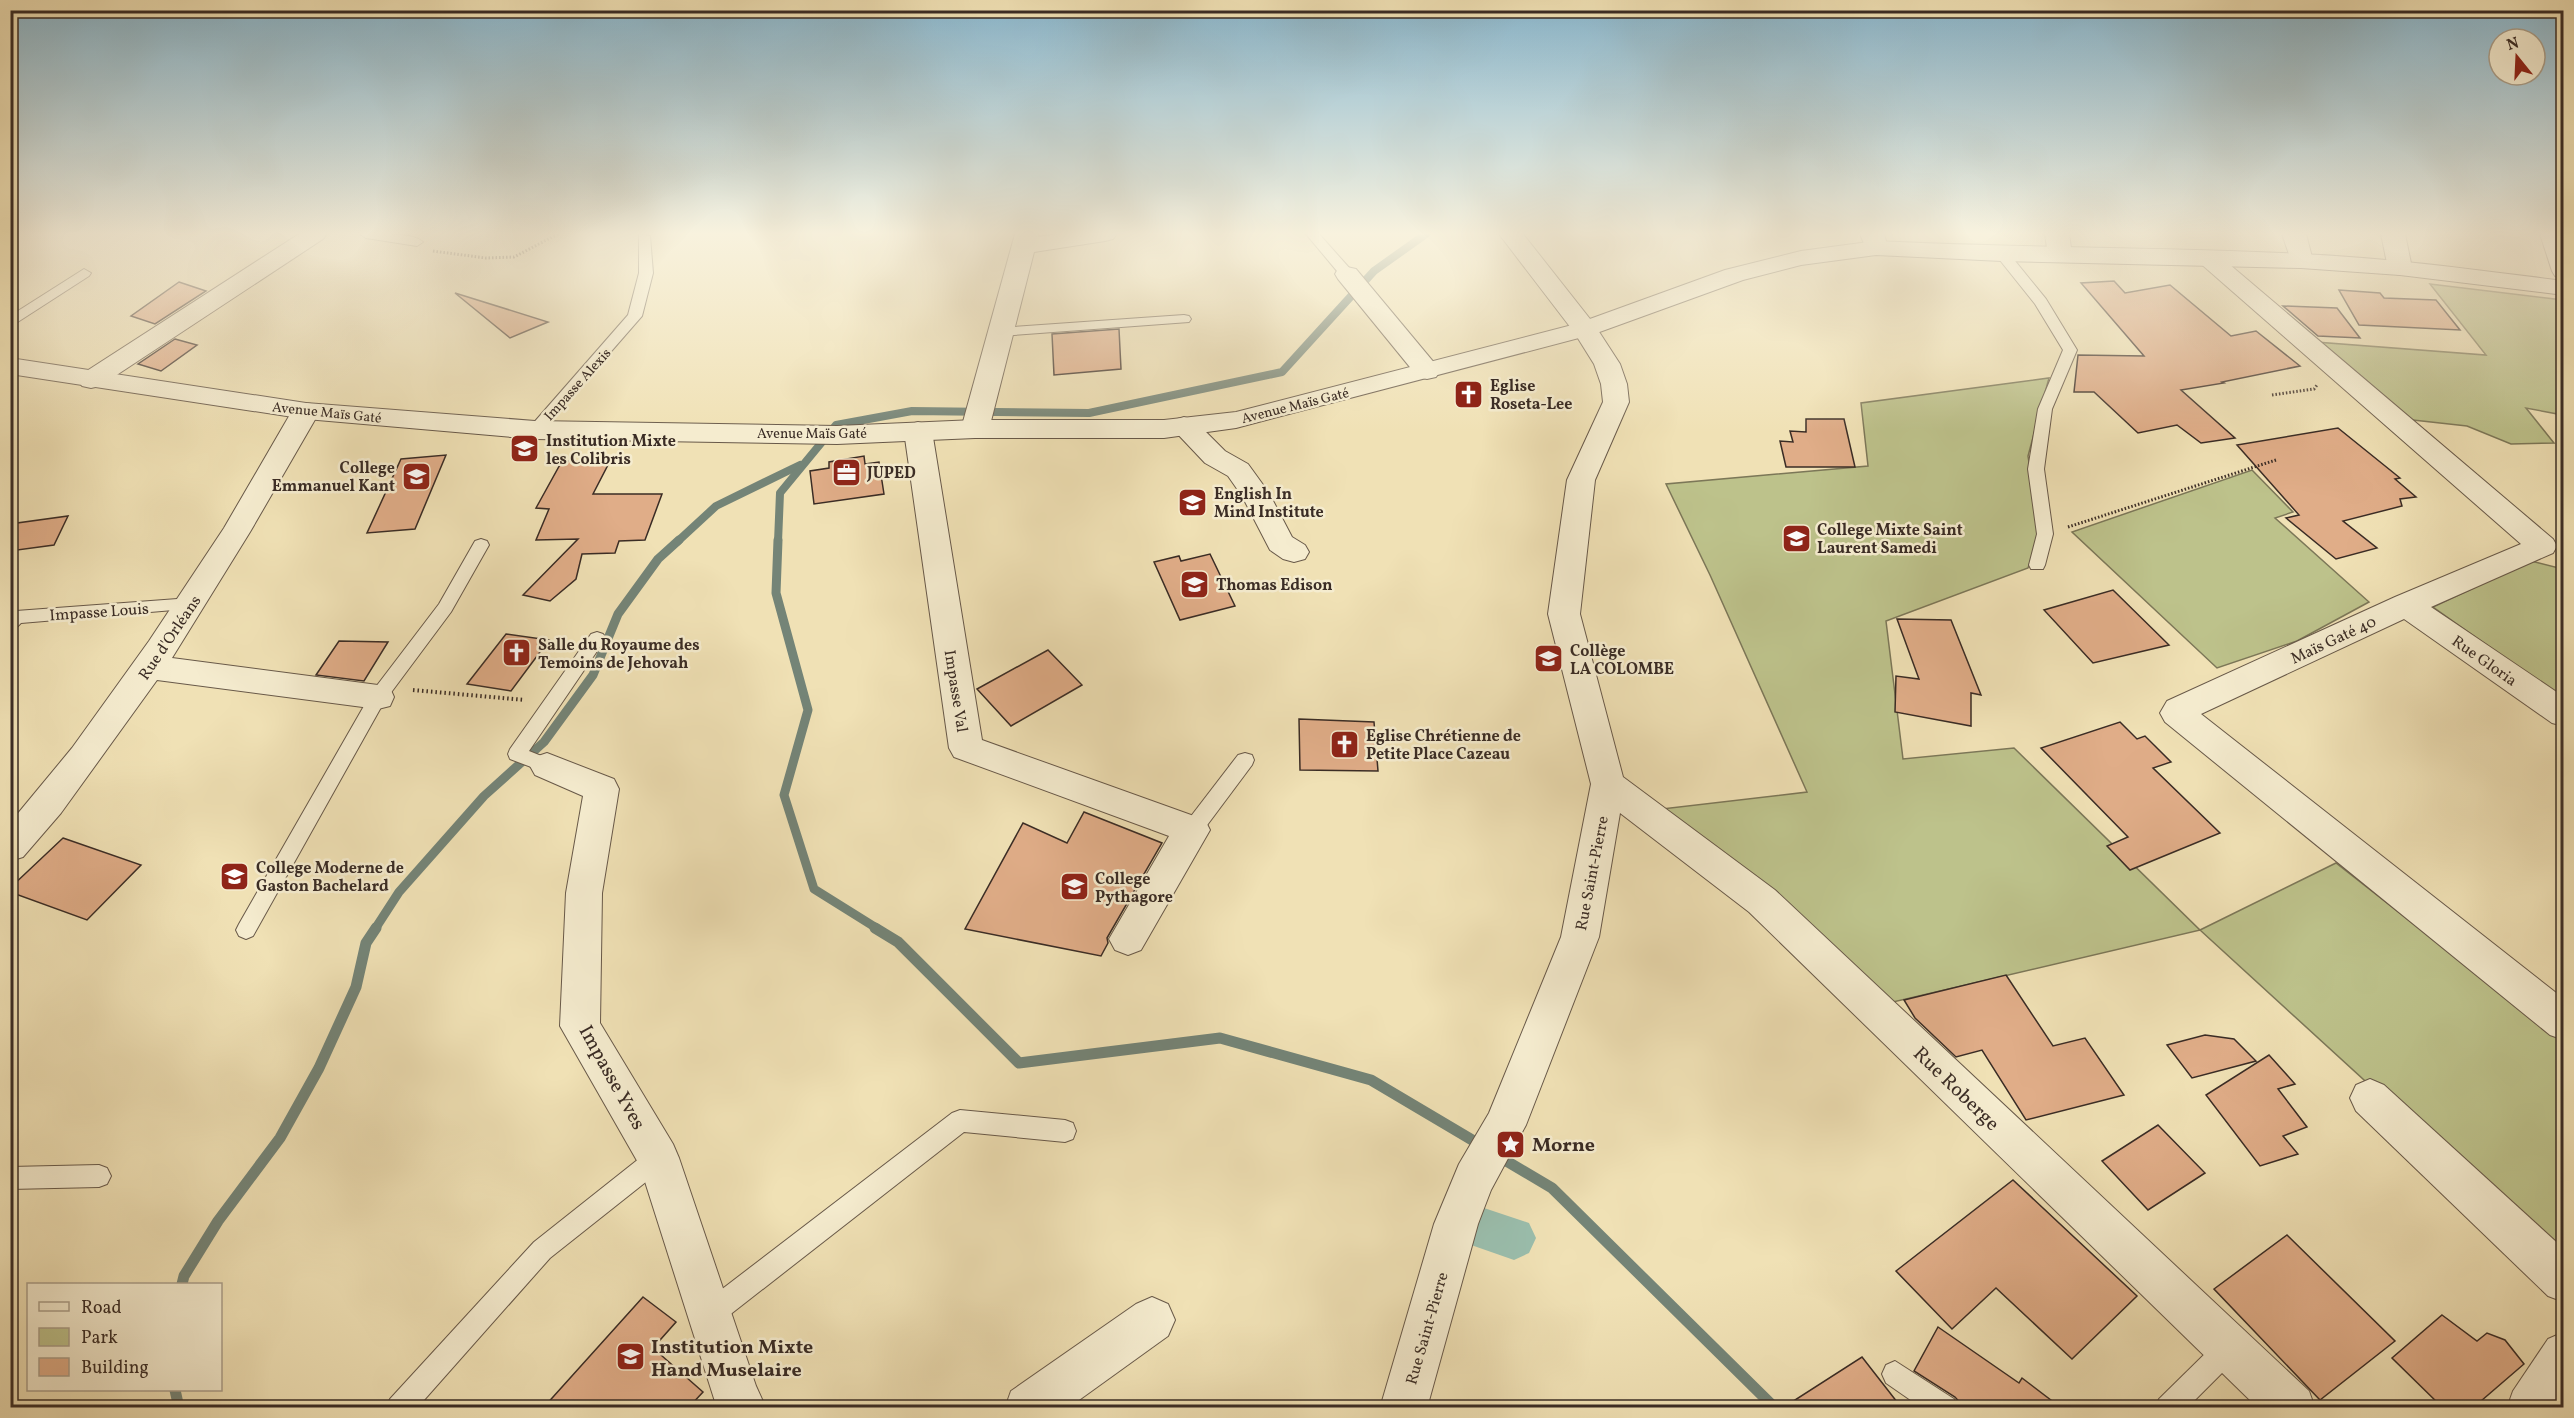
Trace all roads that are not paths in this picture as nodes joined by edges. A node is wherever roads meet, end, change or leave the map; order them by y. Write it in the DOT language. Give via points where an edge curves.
graph roads {
  1 [pos="44,300"];
  2 [pos="213,300"];
  3 [pos="639,300"];
  4 [pos="1009,300"];
  5 [pos="1366,300"];
  6 [pos="1563,300"];
  7 [pos="1663,300"];
  8 [pos="2040,300"];
  9 [pos="2257,300"];
  10 [pos="1184,319"];
  11 [pos="10,323"];
  12 [pos="1585,328"];
  13 [pos="1000,332"];
  14 [pos="10,366"];
  15 [pos="1426,371"];
  16 [pos="91,380"];
  17 [pos="306,411"];
  18 [pos="976,425"];
  19 [pos="1184,426"];
  20 [pos="535,430"];
  21 [pos="918,431"];
  22 [pos="481,545"];
  23 [pos="1294,552"];
  24 [pos="2037,565"];
  25 [pos="191,604"];
  26 [pos="2406,605"];
  27 [pos="10,624"];
  28 [pos="597,638"];
  29 [pos="150,667"];
  30 [pos="382,692"];
  31 [pos="2564,714"];
  32 [pos="532,760"];
  33 [pos="1245,760"];
  34 [pos="1608,784"];
  35 [pos="1192,830"];
  36 [pos="10,847"];
  37 [pos="246,930"];
  38 [pos="1128,939"];
  39 [pos="2564,1023"];
  40 [pos="2370,1098"];
  41 [pos="1065,1131"];
  42 [pos="658,1158"];
  43 [pos="99,1176"];
  44 [pos="10,1178"];
  45 [pos="2564,1280"];
  46 [pos="709,1315"];
  47 [pos="1152,1320"];
  48 [pos="2229,1348"];
  49 [pos="2564,1355"];
  50 [pos="1895,1374"];
  51 [pos="737,1405"];
  52 [pos="399,1407"];
  53 [pos="1028,1407"];
  54 [pos="1402,1407"];
  55 [pos="1945,1407"];
  56 [pos="2168,1407"];
  57 [pos="2292,1407"];
  58 [pos="2530,1407"];
  1 -- 11 [label="lane"];
  2 -- 16 [label="street"];
  3 -- 20 [label="lane, Impasse Alexis" via="635,316"];
  4 -- 13 [label="street"];
  5 -- 15 [label="street"];
  6 -- 12 [label="street, Rue Saint-Pierre"];
  7 -- 12 [label="street, Avenue Maïs Gaté"];
  8 -- 24 [label="lane" via="2070,350 2045,409 2036,469 2045,534"];
  9 -- 26 [label="street, Maïs Gaté 40" via="2542,546"];
  10 -- 13 [label="lane"];
  12 -- 15 [label="street, Avenue Maïs Gaté"];
  12 -- 34 [label="street, Rue Saint-Pierre" via="1607,364 1617,402 1581,480 1564,614"];
  13 -- 18 [label="street"];
  14 -- 16 [label="street, Avenue Maïs Gaté"];
  15 -- 19 [label="street, Avenue Maïs Gaté" via="1236,420"];
  16 -- 17 [label="street, Avenue Maïs Gaté"];
  17 -- 20 [label="street, Avenue Maïs Gaté"];
  17 -- 25 [label="street, Rue d'Orléans" via="245,520"];
  18 -- 19 [label="street, Avenue Maïs Gaté" via="1164,429"];
  18 -- 21 [label="street, Avenue Maïs Gaté"];
  19 -- 23 [label="street" via="1215,457 1238,470 1280,543"];
  20 -- 21 [label="street, Avenue Maïs Gaté" via="827,435"];
  21 -- 35 [label="street, Impasse Val" via="966,748"];
  22 -- 30 [label="lane" via="445,608"];
  25 -- 27 [label="lane, Impasse Louis" via="16,617"];
  25 -- 29 [label="street, Rue d'Orléans"];
  26 -- 31 [label="street, Rue Gloria"];
  26 -- 39 [label="street, Maïs Gaté 40" via="2177,713"];
  28 -- 32 [label="lane" via="553,702"];
  29 -- 30 [label="street"];
  29 -- 36 [label="street, Rue d'Orléans" via="45,810"];
  30 -- 37 [label="lane"];
  32 -- 42 [label="street, Impasse Yves" via="602,789 584,893 580,1026"];
  33 -- 35 [label="lane"];
  34 -- 48 [label="street, Rue Roberge" via="1762,901"];
  34 -- 54 [label="street, Rue Saint-Pierre" via="1580,937 1505,1125 1474,1179 1456,1224"];
  35 -- 38 [label="street"];
  40 -- 45 [label="street"];
  41 -- 46 [label="lane" via="960,1121"];
  42 -- 46 [label="street, Impasse Yves"];
  42 -- 52 [label="lane" via="542,1250"];
  43 -- 44 [label="lane"];
  46 -- 51 [label="street, Impasse Yves"];
  47 -- 53 [label="street"];
  48 -- 56 [label="lane"];
  48 -- 57 [label="street, Rue Roberge"];
  49 -- 58 [label="street"];
  50 -- 55 [label="lane"];
}
